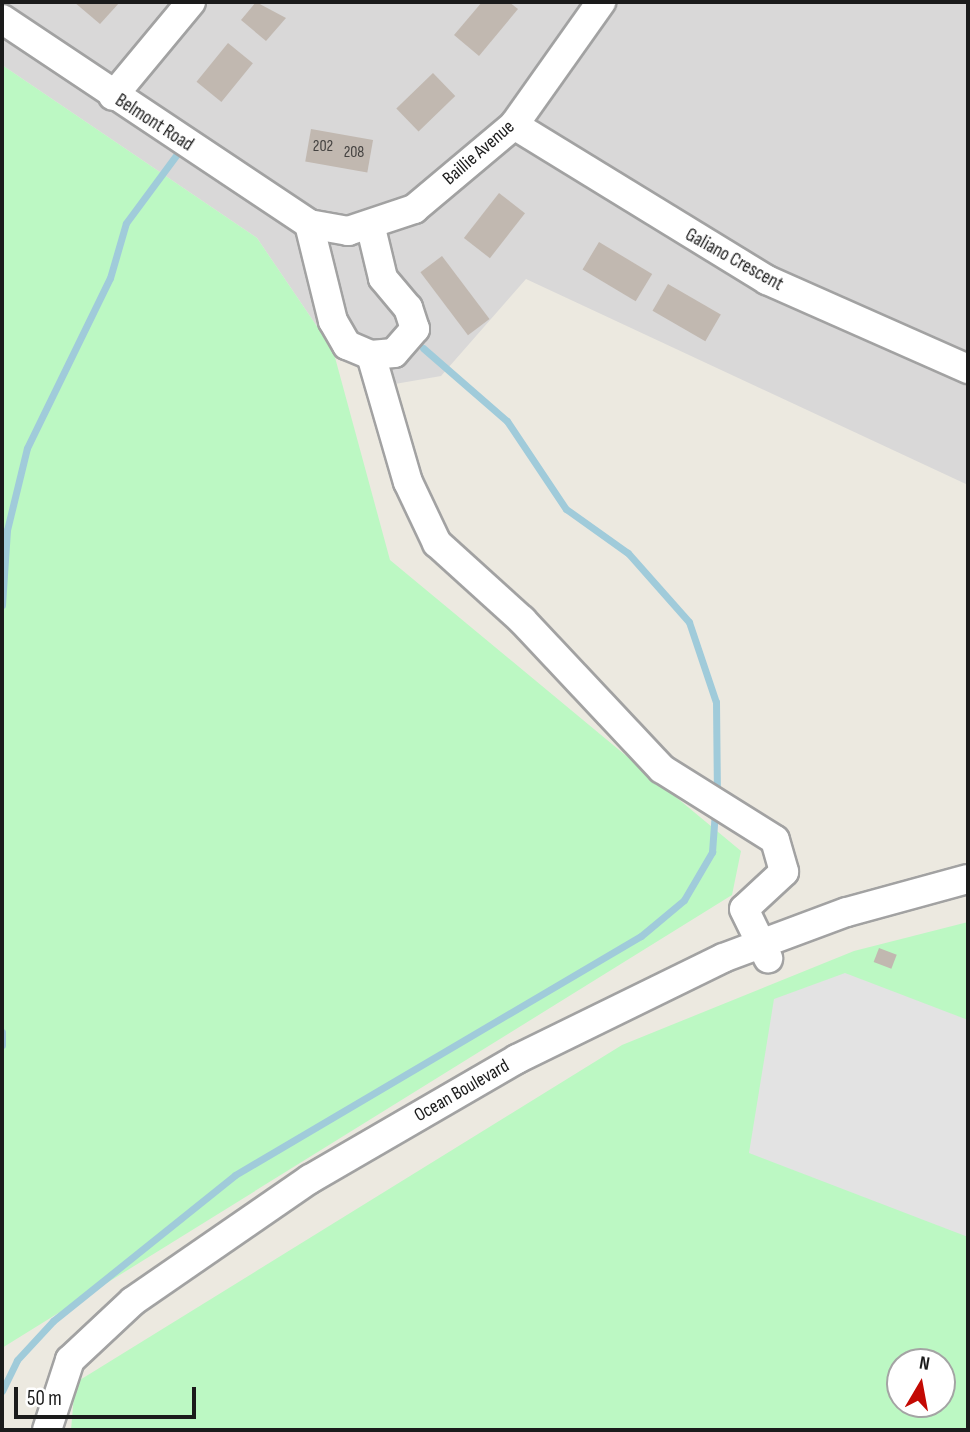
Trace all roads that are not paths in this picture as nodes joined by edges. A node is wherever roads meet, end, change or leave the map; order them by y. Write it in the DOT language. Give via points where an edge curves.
graph roads {
  1 [pos="191,2"];
  2 [pos="601,2"];
  3 [pos="2,19"];
  4 [pos="113,96"];
  5 [pos="514,125"];
  6 [pos="309,224"];
  7 [pos="371,228"];
  8 [pos="371,355"];
  9 [pos="968,369"];
  10 [pos="968,879"];
  11 [pos="764,950"];
  12 [pos="47,1430"];
  1 -- 4 [label="street"];
  2 -- 5 [label="street, Baillie Avenue"];
  3 -- 4 [label="street, Belmont Road"];
  4 -- 6 [label="street, Belmont Road"];
  5 -- 7 [label="street, Baillie Avenue" via="414,209"];
  5 -- 9 [label="street, Galiano Crescent" via="767,280"];
  6 -- 7 [label="street, Baillie Avenue"];
  6 -- 8 [label="street" via="333,321 347,345"];
  7 -- 8 [label="street" via="383,278 408,308 415,329 394,353"];
  8 -- 11 [label="street" via="408,482 437,542 522,620 662,769 775,840 784,872 744,909"];
  10 -- 11 [label="street, Ocean Boulevard"];
  11 -- 12 [label="street, Ocean Boulevard" via="517,1059 266,1210 133,1301 70,1360"];
}
